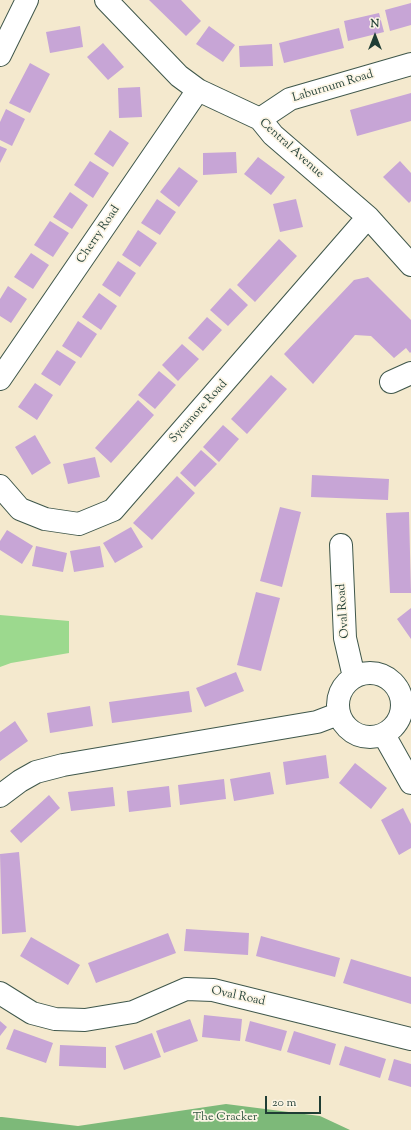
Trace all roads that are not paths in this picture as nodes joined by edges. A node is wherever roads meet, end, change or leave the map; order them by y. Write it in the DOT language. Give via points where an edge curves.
graph roads {
  1 [pos="28,0"];
  2 [pos="106,0"];
  3 [pos="0,55"];
  4 [pos="411,64"];
  5 [pos="198,90"];
  6 [pos="260,119"];
  7 [pos="368,217"];
  8 [pos="411,265"];
  9 [pos="411,373"];
  10 [pos="0,379"];
  11 [pos="391,382"];
  12 [pos="0,486"];
  13 [pos="340,545"];
  14 [pos="354,677"];
  15 [pos="404,683"];
  16 [pos="338,714"];
  17 [pos="384,735"];
  18 [pos="411,783"];
  19 [pos="0,796"];
  20 [pos="0,993"];
  21 [pos="411,1039"];
  1 -- 3 [label="street"];
  2 -- 5 [label="street, Central Avenue" via="179,76"];
  4 -- 6 [label="street, Laburnum Road" via="290,99"];
  5 -- 6 [label="street, Central Avenue"];
  5 -- 10 [label="street, Cherry Road"];
  6 -- 7 [label="street, Central Avenue" via="273,135"];
  7 -- 8 [label="street, Central Avenue"];
  7 -- 12 [label="street, Sycamore Road" via="113,510 79,524 45,519 20,509"];
  9 -- 11 [label="street"];
  13 -- 14 [label="street, Oval Road" via="345,638"];
  14 -- 15 [label="street" via="369,672"];
  14 -- 16 [label="street" via="343,686 338,699"];
  15 -- 17 [label="street" via="402,714 395,727"];
  16 -- 17 [label="street" via="348,730 365,738"];
  16 -- 19 [label="street" via="317,722 64,765 36,772"];
  17 -- 18 [label="street"];
  20 -- 21 [label="street, Oval Road" via="32,1013 55,1019 85,1020 133,1012 186,989 213,990"];
}
